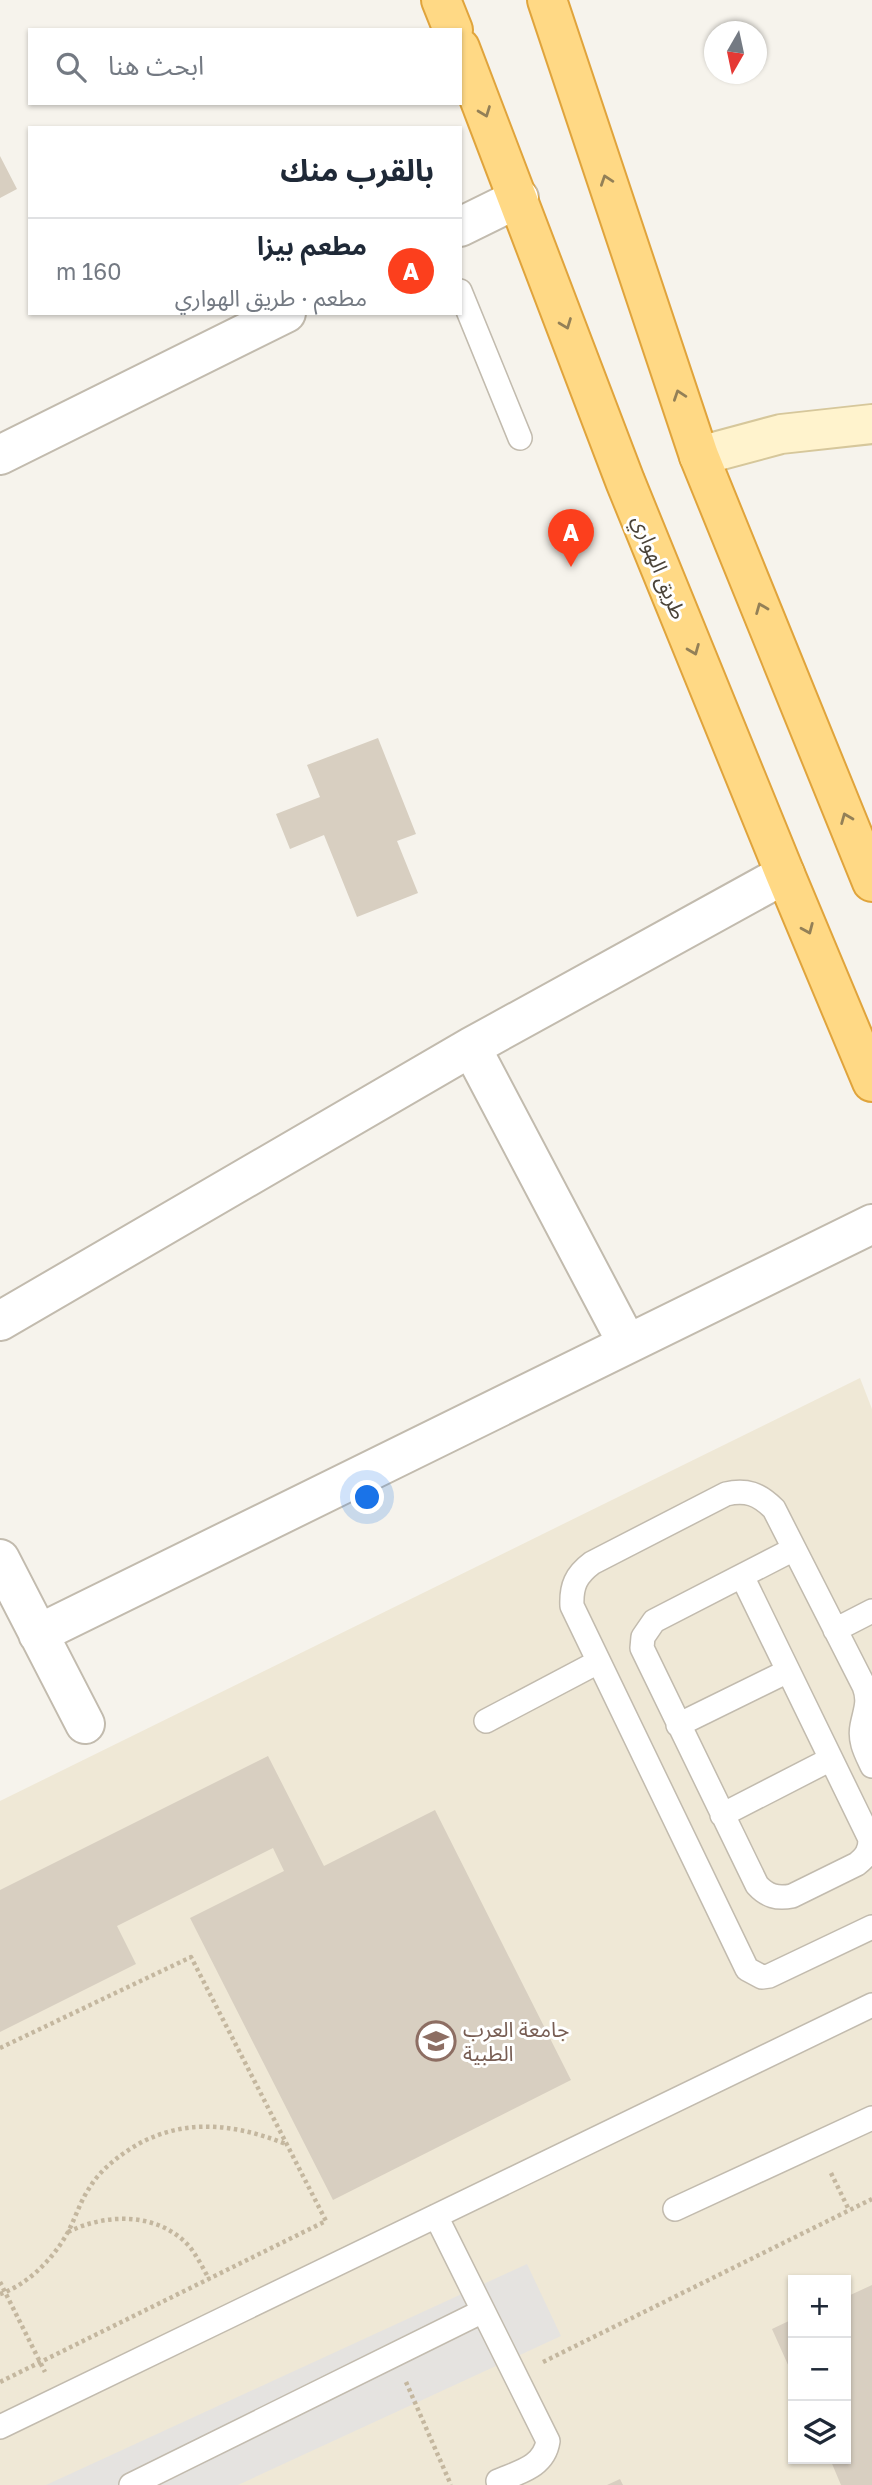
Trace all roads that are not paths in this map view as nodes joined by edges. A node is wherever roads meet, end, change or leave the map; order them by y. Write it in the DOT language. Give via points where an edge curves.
graph roads {
  1 [pos="441,0"];
  2 [pos="547,0"];
  3 [pos="452,28"];
  4 [pos="462,53"];
  5 [pos="519,198"];
  6 [pos="462,226"];
  7 [pos="462,296"];
  8 [pos="282,315"];
  9 [pos="872,424"];
  10 [pos="520,438"];
  11 [pos="0,455"];
  12 [pos="699,456"];
  13 [pos="785,874"];
  14 [pos="872,881"];
  15 [pos="471,1047"];
  16 [pos="872,1082"];
  17 [pos="872,1224"];
  18 [pos="0,1321"];
  19 [pos="628,1343"];
  20 [pos="794,1549"];
  21 [pos="0,1559"];
  22 [pos="742,1576"];
  23 [pos="872,1611"];
  24 [pos="835,1630"];
  25 [pos="38,1634"];
  26 [pos="598,1662"];
  27 [pos="788,1671"];
  28 [pos="486,1721"];
  29 [pos="85,1724"];
  30 [pos="867,1724"];
  31 [pos="678,1725"];
  32 [pos="831,1759"];
  33 [pos="872,1766"];
  34 [pos="865,1810"];
  35 [pos="722,1815"];
  36 [pos="872,1927"];
  37 [pos="872,2005"];
  38 [pos="872,2118"];
  39 [pos="675,2209"];
  40 [pos="436,2216"];
  41 [pos="483,2311"];
  42 [pos="0,2427"];
  43 [pos="498,2481"];
  44 [pos="131,2485"];
  1 -- 3 [label="highway"];
  12 -- 2 [label="highway, one-way"];
  4 -- 5 [label="highway, طريق الهواري, one-way"];
  5 -- 6 [label="street"];
  5 -- 13 [label="highway, طريق الهواري, one-way" via="625,481"];
  7 -- 10 [label="lane"];
  8 -- 11 [label="street"];
  9 -- 12 [label="main road" via="781,434"];
  14 -- 12 [label="highway, one-way"];
  13 -- 15 [label="street"];
  13 -- 16 [label="highway, طريق الهواري, one-way"];
  15 -- 18 [label="street"];
  15 -- 19 [label="street"];
  17 -- 19 [label="street"];
  19 -- 25 [label="street"];
  20 -- 22 [label="lane"];
  20 -- 24 [label="lane"];
  20 -- 26 [label="lane" via="774,1509 764,1499 739,1491 592,1563 574,1582 572,1606"];
  21 -- 25 [label="street"];
  22 -- 27 [label="lane"];
  22 -- 31 [label="lane" via="654,1621 643,1637 645,1657"];
  23 -- 24 [label="lane"];
  24 -- 30 [label="lane" via="867,1696"];
  25 -- 29 [label="street"];
  26 -- 28 [label="lane"];
  26 -- 36 [label="lane" via="747,1969 769,1976"];
  27 -- 31 [label="lane"];
  27 -- 32 [label="lane"];
  30 -- 33 [label="lane" via="863,1747"];
  31 -- 35 [label="lane"];
  32 -- 34 [label="lane"];
  32 -- 35 [label="lane"];
  34 -- 35 [label="lane" via="870,1849 865,1858 783,1898 757,1885"];
  37 -- 40 [label="lane"];
  38 -- 39 [label="lane"];
  40 -- 41 [label="lane"];
  40 -- 42 [label="lane"];
  41 -- 43 [label="lane" via="548,2441 547,2451 534,2466"];
  41 -- 44 [label="lane"];
}
